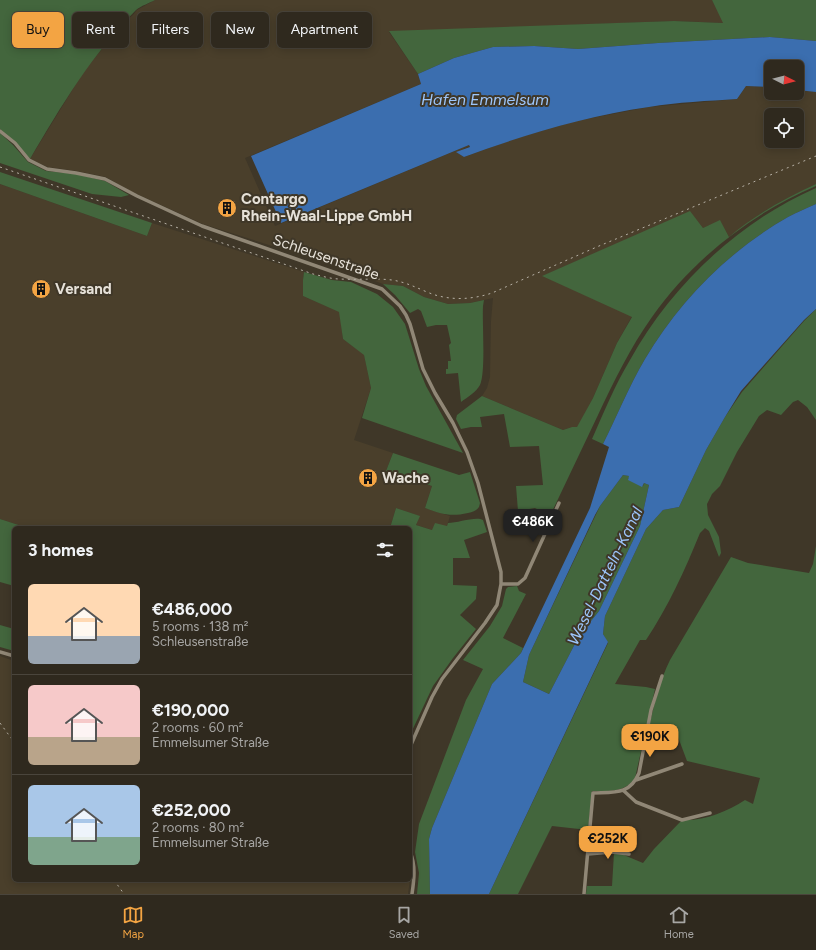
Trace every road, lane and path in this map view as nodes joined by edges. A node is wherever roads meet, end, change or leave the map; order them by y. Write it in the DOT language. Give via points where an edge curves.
graph roads {
  1 [pos="0,131"];
  2 [pos="559,503"];
  3 [pos="501,584"];
  4 [pos="0,652"];
  5 [pos="12,655"];
  6 [pos="662,676"];
  7 [pos="412,742"];
  8 [pos="682,764"];
  9 [pos="636,780"];
  10 [pos="624,791"];
  11 [pos="710,813"];
  12 [pos="588,854"];
  13 [pos="629,854"];
  14 [pos="412,860"];
  15 [pos="412,894"];
  16 [pos="584,894"];
  1 -- 3 [label="street, Schleusenstraße" via="15,143 29,160 47,169 105,179 202,226 382,289 406,314 424,369 472,465 499,561"];
  2 -- 3 [label="street" via="525,578 518,584"];
  3 -- 7 [label="street, Schleusenstraße" via="497,605 442,679"];
  4 -- 5 [label="street"];
  6 -- 9 [label="street" via="651,710"];
  8 -- 9 [label="street"];
  9 -- 10 [label="street"];
  10 -- 11 [label="street" via="636,802 682,820"];
  10 -- 12 [label="street" via="593,793"];
  12 -- 13 [label="street"];
  12 -- 16 [label="street"];
  14 -- 15 [label="street"];
}
